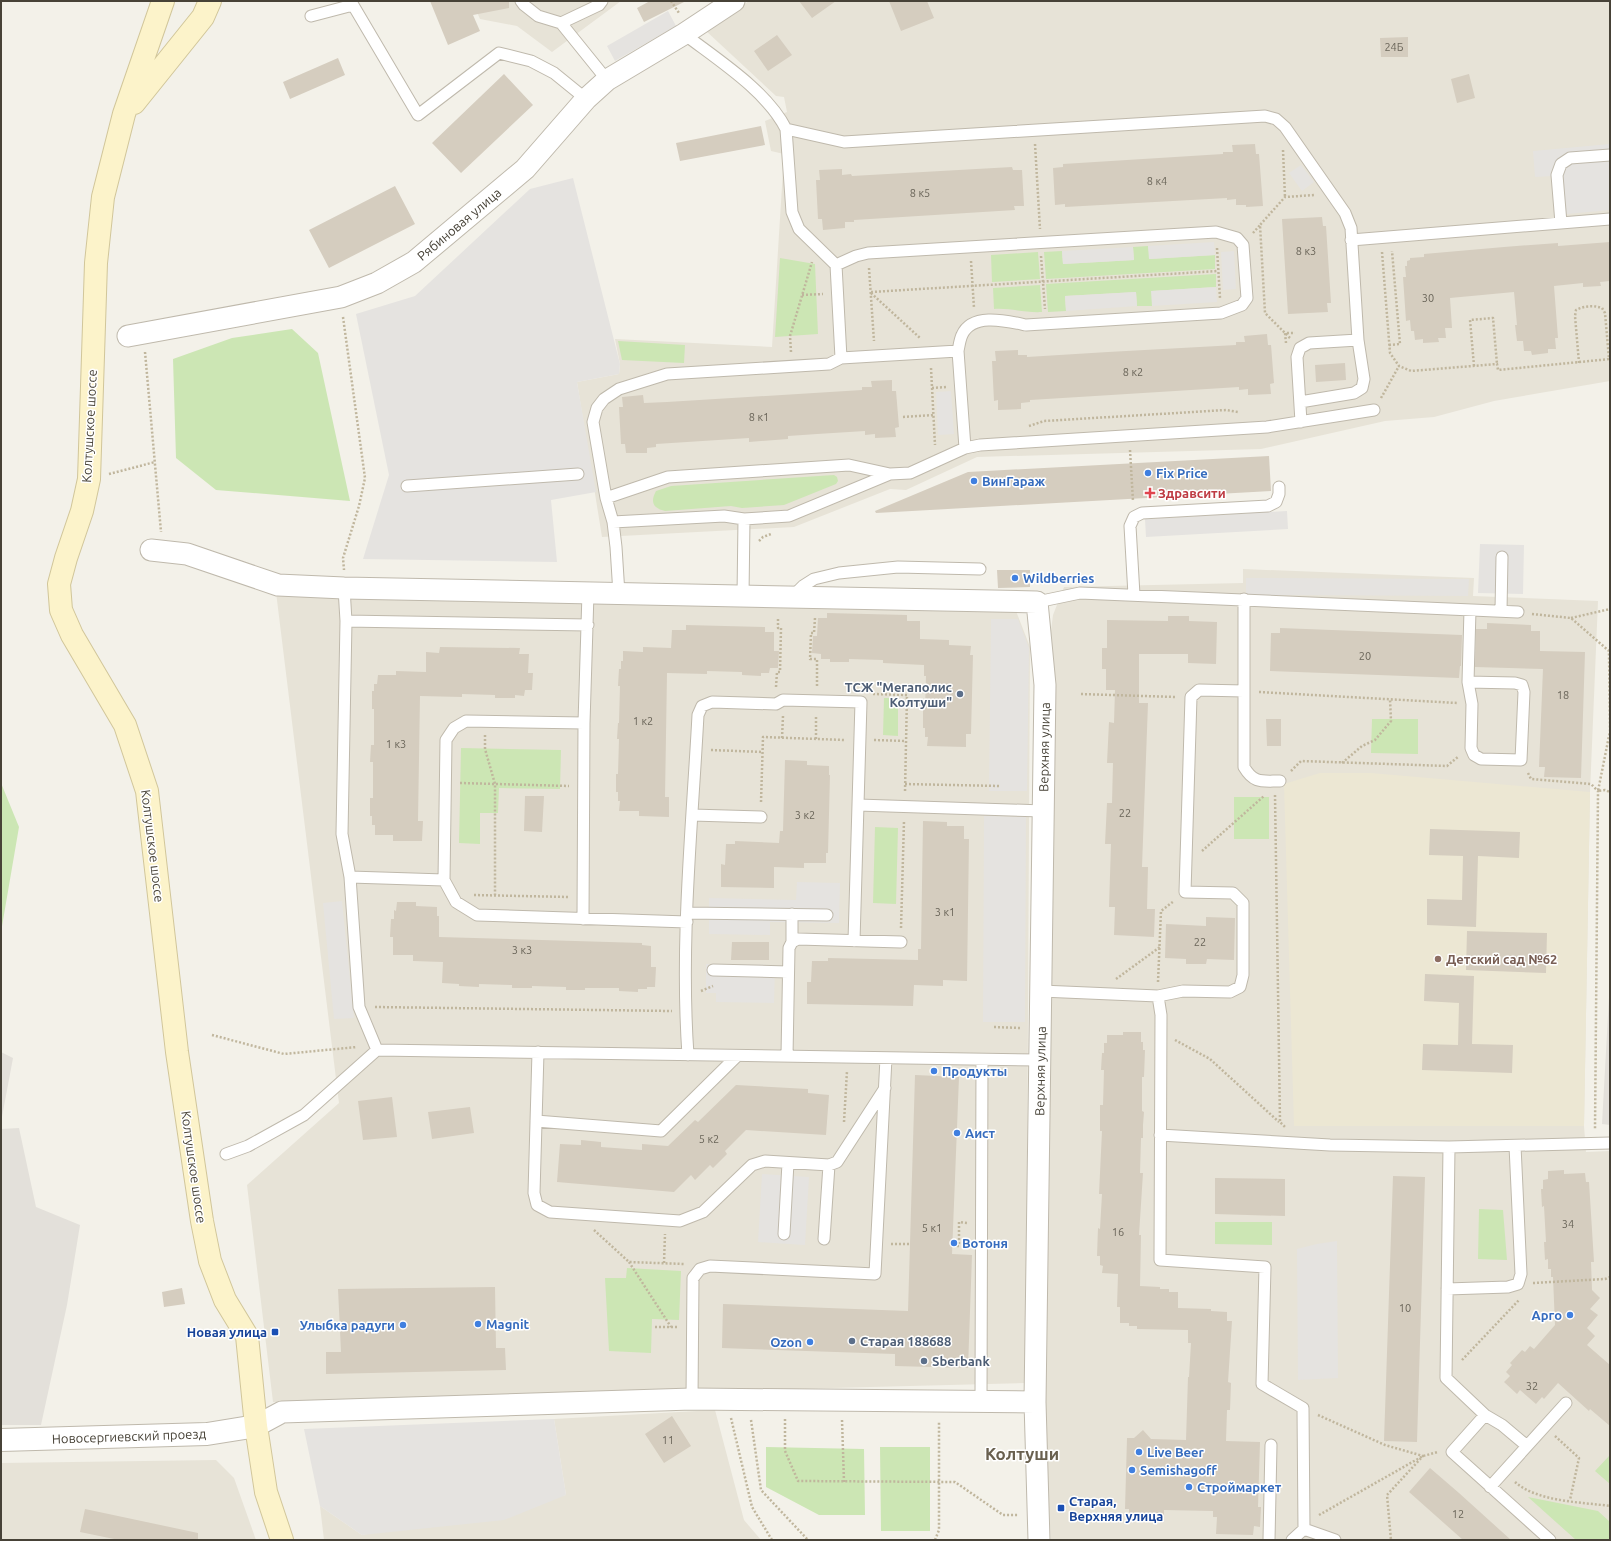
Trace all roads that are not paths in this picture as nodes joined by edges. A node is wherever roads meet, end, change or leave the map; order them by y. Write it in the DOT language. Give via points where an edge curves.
graph roads {
  1 [pos="163,1"];
  2 [pos="210,1"];
  3 [pos="521,1"];
  4 [pos="602,1"];
  5 [pos="734,1"];
  6 [pos="311,16"];
  7 [pos="561,23"];
  8 [pos="684,34"];
  9 [pos="607,80"];
  10 [pos="586,99"];
  11 [pos="124,114"];
  12 [pos="786,129"];
  13 [pos="1610,155"];
  14 [pos="1610,220"];
  15 [pos="1561,223"];
  16 [pos="1351,240"];
  17 [pos="836,265"];
  18 [pos="136,335"];
  19 [pos="1358,340"];
  20 [pos="958,351"];
  21 [pos="842,358"];
  22 [pos="1300,402"];
  23 [pos="1374,410"];
  24 [pos="1301,422"];
  25 [pos="965,448"];
  26 [pos="578,474"];
  27 [pos="890,474"];
  28 [pos="407,486"];
  29 [pos="1279,486"];
  30 [pos="606,498"];
  31 [pos="744,519"];
  32 [pos="613,522"];
  33 [pos="157,550"];
  34 [pos="1502,558"];
  35 [pos="980,568"];
  36 [pos="344,588"];
  37 [pos="588,593"];
  38 [pos="619,594"];
  39 [pos="1134,595"];
  40 [pos="742,596"];
  41 [pos="1244,599"];
  42 [pos="1037,602"];
  43 [pos="785,604"];
  44 [pos="1470,610"];
  45 [pos="1501,611"];
  46 [pos="1518,612"];
  47 [pos="346,621"];
  48 [pos="588,625"];
  49 [pos="1468,682"];
  50 [pos="1244,691"];
  51 [pos="584,724"];
  52 [pos="1278,784"];
  53 [pos="858,805"];
  54 [pos="1044,811"];
  55 [pos="692,815"];
  56 [pos="761,817"];
  57 [pos="350,877"];
  58 [pos="444,880"];
  59 [pos="792,914"];
  60 [pos="827,915"];
  61 [pos="687,917"];
  62 [pos="582,919"];
  63 [pos="854,941"];
  64 [pos="792,942"];
  65 [pos="901,942"];
  66 [pos="713,970"];
  67 [pos="788,972"];
  68 [pos="1041,991"];
  69 [pos="1158,996"];
  70 [pos="377,1050"];
  71 [pos="538,1052"];
  72 [pos="688,1055"];
  73 [pos="737,1056"];
  74 [pos="787,1056"];
  75 [pos="886,1058"];
  76 [pos="982,1060"];
  77 [pos="1040,1060"];
  78 [pos="884,1088"];
  79 [pos="536,1121"];
  80 [pos="1160,1135"];
  81 [pos="1610,1143"];
  82 [pos="1449,1146"];
  83 [pos="1515,1146"];
  84 [pos="226,1154"];
  85 [pos="788,1163"];
  86 [pos="829,1165"];
  87 [pos="784,1234"];
  88 [pos="824,1239"];
  89 [pos="1447,1289"];
  90 [pos="692,1399"];
  91 [pos="981,1401"];
  92 [pos="1035,1402"];
  93 [pos="1566,1403"];
  94 [pos="1485,1415"];
  95 [pos="256,1426"];
  96 [pos="1,1440"];
  97 [pos="1271,1445"];
  98 [pos="1526,1446"];
  99 [pos="1490,1487"];
  100 [pos="1304,1526"];
  101 [pos="282,1540"];
  102 [pos="1039,1540"];
  103 [pos="1269,1540"];
  104 [pos="1292,1540"];
  105 [pos="1335,1540"];
  106 [pos="1550,1540"];
  1 -- 11 [label="main road, Колтушское шоссе"];
  2 -- 11 [label="main road, Колтушское шоссе" via="203,17"];
  3 -- 7 [label="lane" via="538,16"];
  4 -- 7 [label="lane" via="599,5"];
  5 -- 8 [label="street, Рябиновая улица"];
  6 -- 10 [label="lane" via="353,5 418,115 499,53 531,61 554,73"];
  7 -- 9 [label="lane"];
  8 -- 9 [label="street, Рябиновая улица"];
  8 -- 12 [label="lane" via="735,72 758,93 781,118"];
  9 -- 10 [label="street, Рябиновая улица"];
  10 -- 18 [label="street, Рябиновая улица" via="525,169 414,262 378,283 340,297"];
  11 -- 95 [label="main road, Колтушское шоссе" via="103,197 96,263 89,479 82,511 59,584 61,610 72,635 126,725 148,791 177,1052 202,1221 210,1261 225,1300 247,1336"];
  12 -- 16 [label="lane" via="844,142 1265,116 1276,119 1289,133 1345,213 1351,228"];
  12 -- 17 [label="lane" via="792,212 799,229"];
  13 -- 15 [label="lane" via="1570,158 1561,164 1557,175"];
  14 -- 15 [label="lane"];
  15 -- 16 [label="lane"];
  16 -- 19 [label="lane"];
  17 -- 20 [label="lane" via="868,253 1216,232 1237,238 1244,244 1247,298 1242,305 1221,313 1026,324 999,320 981,321 968,327 962,335"];
  17 -- 21 [label="lane"];
  19 -- 22 [label="lane" via="1364,379 1362,388 1354,393"];
  19 -- 22 [label="lane" via="1309,343 1300,348 1297,356"];
  20 -- 21 [label="lane"];
  20 -- 25 [label="lane"];
  21 -- 30 [label="lane" via="829,364 667,374 619,389 604,399 597,408 593,422"];
  22 -- 24 [label="lane"];
  23 -- 24 [label="lane"];
  24 -- 25 [label="lane" via="1267,427 980,444"];
  25 -- 27 [label="lane" via="910,473"];
  26 -- 28 [label="lane"];
  27 -- 30 [label="lane" via="849,465 668,477"];
  27 -- 31 [label="lane" via="788,516"];
  29 -- 39 [label="lane" via="1276,502 1268,506 1142,513 1134,518 1130,526"];
  30 -- 32 [label="lane"];
  31 -- 32 [label="lane" via="724,516"];
  31 -- 40 [label="lane"];
  32 -- 38 [label="lane"];
  33 -- 36 [label="street" via="187,554 278,585"];
  34 -- 45 [label="lane"];
  35 -- 43 [label="lane" via="898,567 839,573 814,579"];
  36 -- 37 [label="street"];
  36 -- 47 [label="lane"];
  37 -- 38 [label="street"];
  37 -- 48 [label="lane"];
  38 -- 40 [label="street"];
  39 -- 41 [label="lane"];
  39 -- 42 [label="lane" via="1080,593"];
  40 -- 43 [label="street"];
  41 -- 44 [label="lane"];
  41 -- 50 [label="lane"];
  42 -- 43 [label="street"];
  42 -- 54 [label="street, Верхняя улица" via="1045,685"];
  44 -- 45 [label="lane"];
  44 -- 49 [label="lane"];
  45 -- 46 [label="lane"];
  47 -- 48 [label="lane"];
  47 -- 57 [label="lane" via="342,834"];
  48 -- 51 [label="lane"];
  49 -- 49 [label="lane" via="1472,704 1471,748 1474,755 1481,759 1521,760 1524,692 1522,685"];
  50 -- 52 [label="lane" via="1244,767 1249,776 1258,781"];
  50 -- 69 [label="lane" via="1199,690 1191,697 1185,892 1234,893 1243,903 1243,975 1240,987 1230,992 1183,992"];
  51 -- 58 [label="lane" via="466,721 454,728 446,740"];
  51 -- 62 [label="lane"];
  53 -- 54 [label="lane"];
  53 -- 55 [label="lane" via="861,702 712,702 702,706 698,715"];
  53 -- 63 [label="lane"];
  54 -- 68 [label="street, Верхняя улица"];
  55 -- 56 [label="lane"];
  55 -- 61 [label="lane"];
  57 -- 58 [label="lane"];
  57 -- 70 [label="lane" via="359,1007"];
  58 -- 62 [label="lane" via="456,902 478,915"];
  59 -- 60 [label="lane"];
  59 -- 61 [label="lane"];
  59 -- 64 [label="lane"];
  61 -- 62 [label="lane"];
  61 -- 72 [label="lane" via="685,1012"];
  63 -- 64 [label="lane" via="798,939"];
  63 -- 65 [label="lane"];
  64 -- 67 [label="lane" via="789,948"];
  66 -- 67 [label="lane"];
  67 -- 74 [label="lane"];
  68 -- 69 [label="lane"];
  68 -- 77 [label="street, Верхняя улица"];
  69 -- 80 [label="lane" via="1161,1015"];
  70 -- 71 [label="lane"];
  70 -- 84 [label="lane" via="304,1115 248,1146"];
  71 -- 72 [label="lane"];
  71 -- 79 [label="lane"];
  72 -- 73 [label="lane"];
  73 -- 74 [label="lane"];
  73 -- 79 [label="lane" via="661,1131"];
  74 -- 75 [label="lane"];
  75 -- 76 [label="lane"];
  75 -- 78 [label="lane"];
  76 -- 77 [label="lane"];
  76 -- 91 [label="lane"];
  77 -- 92 [label="street, Верхняя улица"];
  78 -- 86 [label="lane" via="838,1162"];
  78 -- 90 [label="lane" via="875,1274 710,1266 700,1268 693,1278"];
  79 -- 85 [label="lane" via="534,1193 537,1205 550,1212 680,1221 703,1212 752,1164 765,1161"];
  80 -- 82 [label="lane" via="1330,1145"];
  80 -- 100 [label="lane" via="1160,1260 1265,1268 1262,1384 1303,1408"];
  81 -- 83 [label="lane"];
  82 -- 83 [label="lane"];
  82 -- 89 [label="lane"];
  83 -- 89 [label="lane" via="1521,1274 1518,1284 1508,1287"];
  85 -- 86 [label="lane"];
  85 -- 87 [label="lane"];
  86 -- 88 [label="lane"];
  89 -- 94 [label="lane" via="1446,1378"];
  90 -- 91 [label="street"];
  90 -- 95 [label="street" via="282,1412"];
  91 -- 92 [label="street"];
  92 -- 102 [label="street, Верхняя улица"];
  93 -- 98 [label="lane"];
  94 -- 98 [label="lane" via="1502,1425"];
  94 -- 99 [label="lane" via="1452,1452"];
  95 -- 96 [label="street, Новосергиевский проезд" via="207,1434"];
  95 -- 101 [label="main road, Колтушское шоссе" via="266,1492"];
  97 -- 103 [label="lane"];
  98 -- 99 [label="lane"];
  99 -- 106 [label="lane"];
  100 -- 104 [label="lane"];
  100 -- 105 [label="lane"];
}
